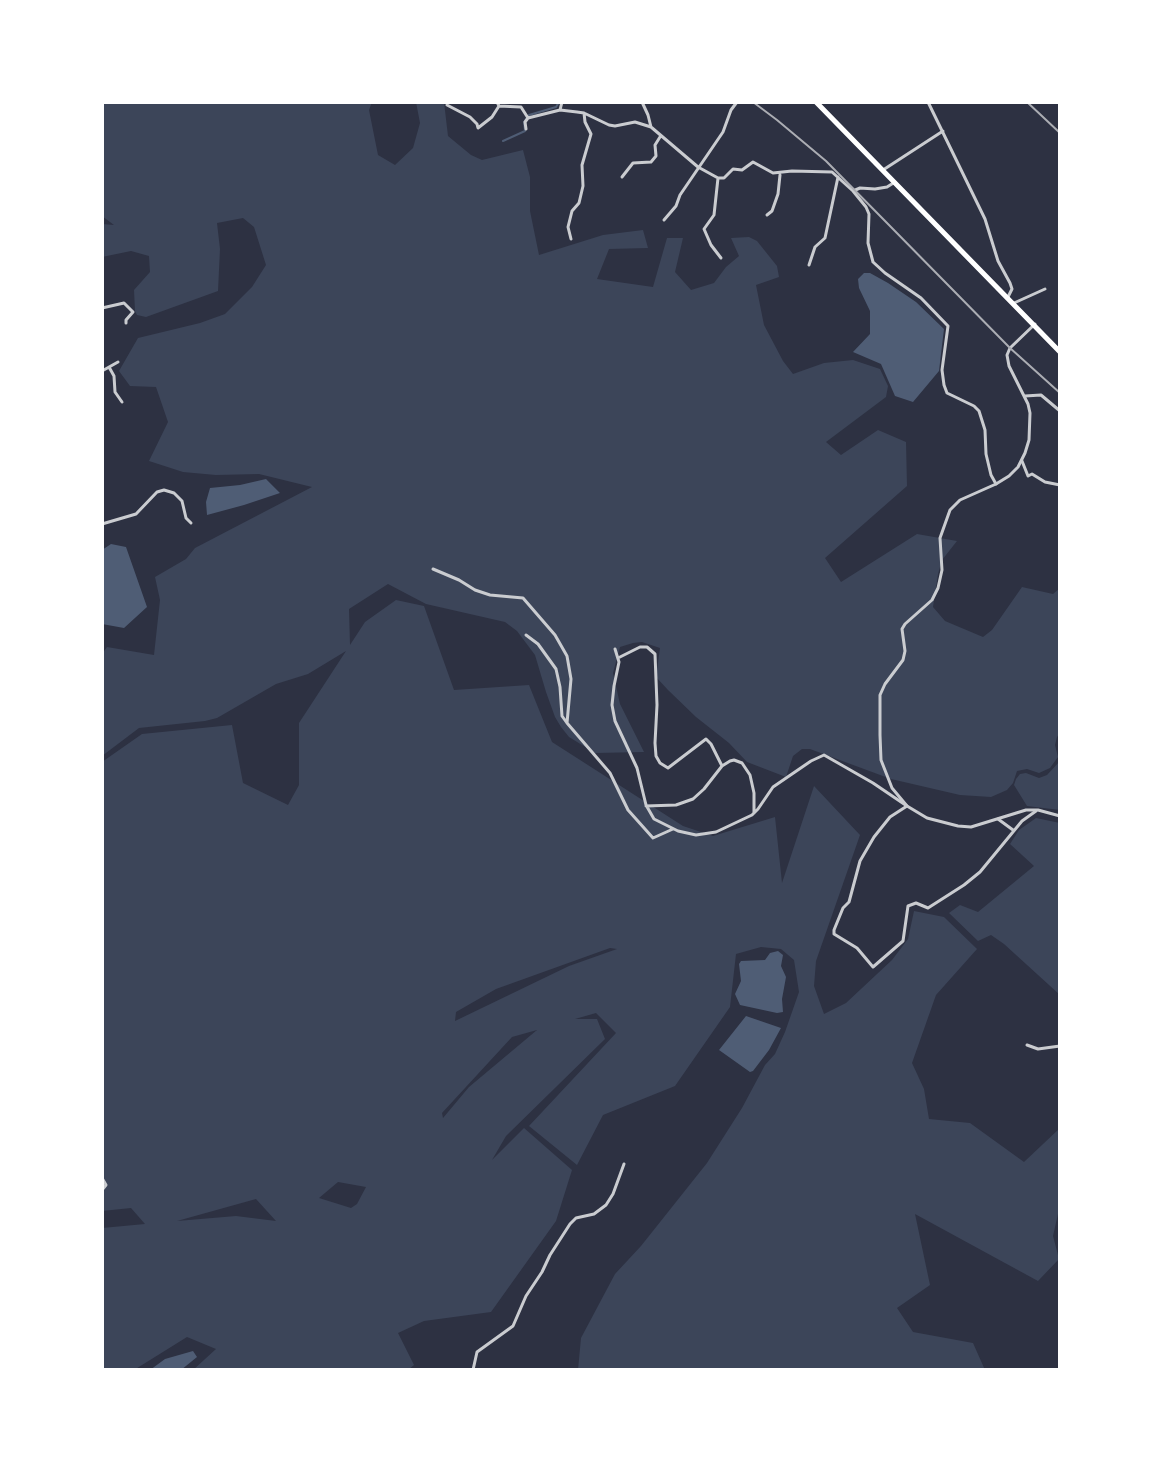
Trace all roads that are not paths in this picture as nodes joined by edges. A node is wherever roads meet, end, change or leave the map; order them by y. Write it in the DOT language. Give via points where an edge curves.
graph roads {
  1 [pos="562,102"];
  2 [pos="642,102"];
  3 [pos="737,102"];
  4 [pos="816,102"];
  5 [pos="928,102"];
  6 [pos="498,104"];
  7 [pos="447,105"];
  8 [pos="560,110"];
  9 [pos="584,113"];
  10 [pos="528,118"];
  11 [pos="651,127"];
  12 [pos="526,129"];
  13 [pos="943,131"];
  14 [pos="661,136"];
  15 [pos="698,167"];
  16 [pos="883,170"];
  17 [pos="780,173"];
  18 [pos="622,177"];
  19 [pos="838,177"];
  20 [pos="718,178"];
  21 [pos="895,182"];
  22 [pos="853,191"];
  23 [pos="767,215"];
  24 [pos="664,220"];
  25 [pos="571,239"];
  26 [pos="721,258"];
  27 [pos="809,265"];
  28 [pos="1045,289"];
  29 [pos="1008,297"];
  30 [pos="1014,303"];
  31 [pos="102,308"];
  32 [pos="126,323"];
  33 [pos="1035,324"];
  34 [pos="1060,352"];
  35 [pos="118,362"];
  36 [pos="109,367"];
  37 [pos="102,371"];
  38 [pos="1025,396"];
  39 [pos="122,402"];
  40 [pos="1060,411"];
  41 [pos="1022,461"];
  42 [pos="996,484"];
  43 [pos="1060,485"];
  44 [pos="191,523"];
  45 [pos="102,524"];
  46 [pos="433,569"];
  47 [pos="526,635"];
  48 [pos="615,649"];
  49 [pos="619,658"];
  50 [pos="567,723"];
  51 [pos="722,766"];
  52 [pos="646,806"];
  53 [pos="907,806"];
  54 [pos="1036,811"];
  55 [pos="754,813"];
  56 [pos="1060,816"];
  57 [pos="998,819"];
  58 [pos="673,829"];
  59 [pos="1013,830"];
  60 [pos="1027,1045"];
  61 [pos="1060,1046"];
  62 [pos="624,1164"];
  63 [pos="102,1178"];
  64 [pos="102,1190"];
  65 [pos="473,1370"];
  1 -- 8 [label="street"];
  2 -- 11 [label="street"];
  3 -- 15 [label="street"];
  4 -- 16 [label="highway"];
  5 -- 13 [label="street"];
  6 -- 7 [label="street" via="477,130 470,117"];
  6 -- 10 [label="street" via="521,107"];
  8 -- 9 [label="street"];
  8 -- 10 [label="street"];
  9 -- 11 [label="street" via="609,125 635,122"];
  9 -- 25 [label="street" via="591,134 579,203 568,227"];
  10 -- 12 [label="street"];
  11 -- 14 [label="street"];
  13 -- 16 [label="street"];
  13 -- 29 [label="street" via="985,219 1012,289"];
  14 -- 15 [label="street"];
  14 -- 18 [label="street" via="651,162 633,163"];
  15 -- 20 [label="street"];
  15 -- 24 [label="street"];
  16 -- 21 [label="highway"];
  17 -- 19 [label="street" via="832,172"];
  17 -- 20 [label="street" via="755,161"];
  17 -- 23 [label="street" via="778,194"];
  19 -- 22 [label="street"];
  19 -- 27 [label="street" via="825,238 815,247"];
  20 -- 26 [label="street" via="714,215 704,229"];
  21 -- 22 [label="street"];
  21 -- 29 [label="highway"];
  22 -- 42 [label="street" via="869,214 873,262 948,326 944,385 947,393 979,411"];
  28 -- 30 [label="street"];
  29 -- 30 [label="highway"];
  30 -- 33 [label="highway"];
  31 -- 32 [label="street" via="124,303 133,312"];
  33 -- 34 [label="highway"];
  33 -- 38 [label="street" via="1007,355"];
  35 -- 36 [label="street"];
  36 -- 37 [label="street"];
  36 -- 39 [label="street"];
  38 -- 40 [label="street" via="1041,395"];
  38 -- 41 [label="street" via="1029,440"];
  41 -- 42 [label="street"];
  41 -- 43 [label="street" via="1028,476"];
  42 -- 53 [label="street" via="950,510 940,538 938,588 902,629 903,660 880,695 881,760 892,788"];
  44 -- 45 [label="street" via="182,501 164,490 136,514"];
  46 -- 50 [label="street" via="490,595 523,598 567,656"];
  47 -- 50 [label="street" via="556,669"];
  48 -- 49 [label="street"];
  49 -- 51 [label="street" via="640,647 655,654 655,743 660,763 668,768 706,739"];
  49 -- 52 [label="street" via="613,711"];
  50 -- 58 [label="street" via="610,773 642,827 653,838"];
  51 -- 52 [label="street" via="693,799"];
  51 -- 55 [label="street" via="738,760 747,769"];
  52 -- 58 [label="street" via="654,819"];
  53 -- 55 [label="street" via="824,755 773,787"];
  53 -- 57 [label="street" via="936,822 958,826"];
  53 -- 59 [label="street" via="874,837 834,930 873,967 903,941 908,906 928,908 964,885"];
  54 -- 56 [label="street"];
  54 -- 57 [label="street"];
  54 -- 59 [label="street"];
  55 -- 58 [label="street" via="708,834"];
  57 -- 59 [label="street"];
  60 -- 61 [label="street"];
  62 -- 65 [label="street" via="606,1205 570,1224 513,1326 477,1352"];
  63 -- 64 [label="street"];
}
